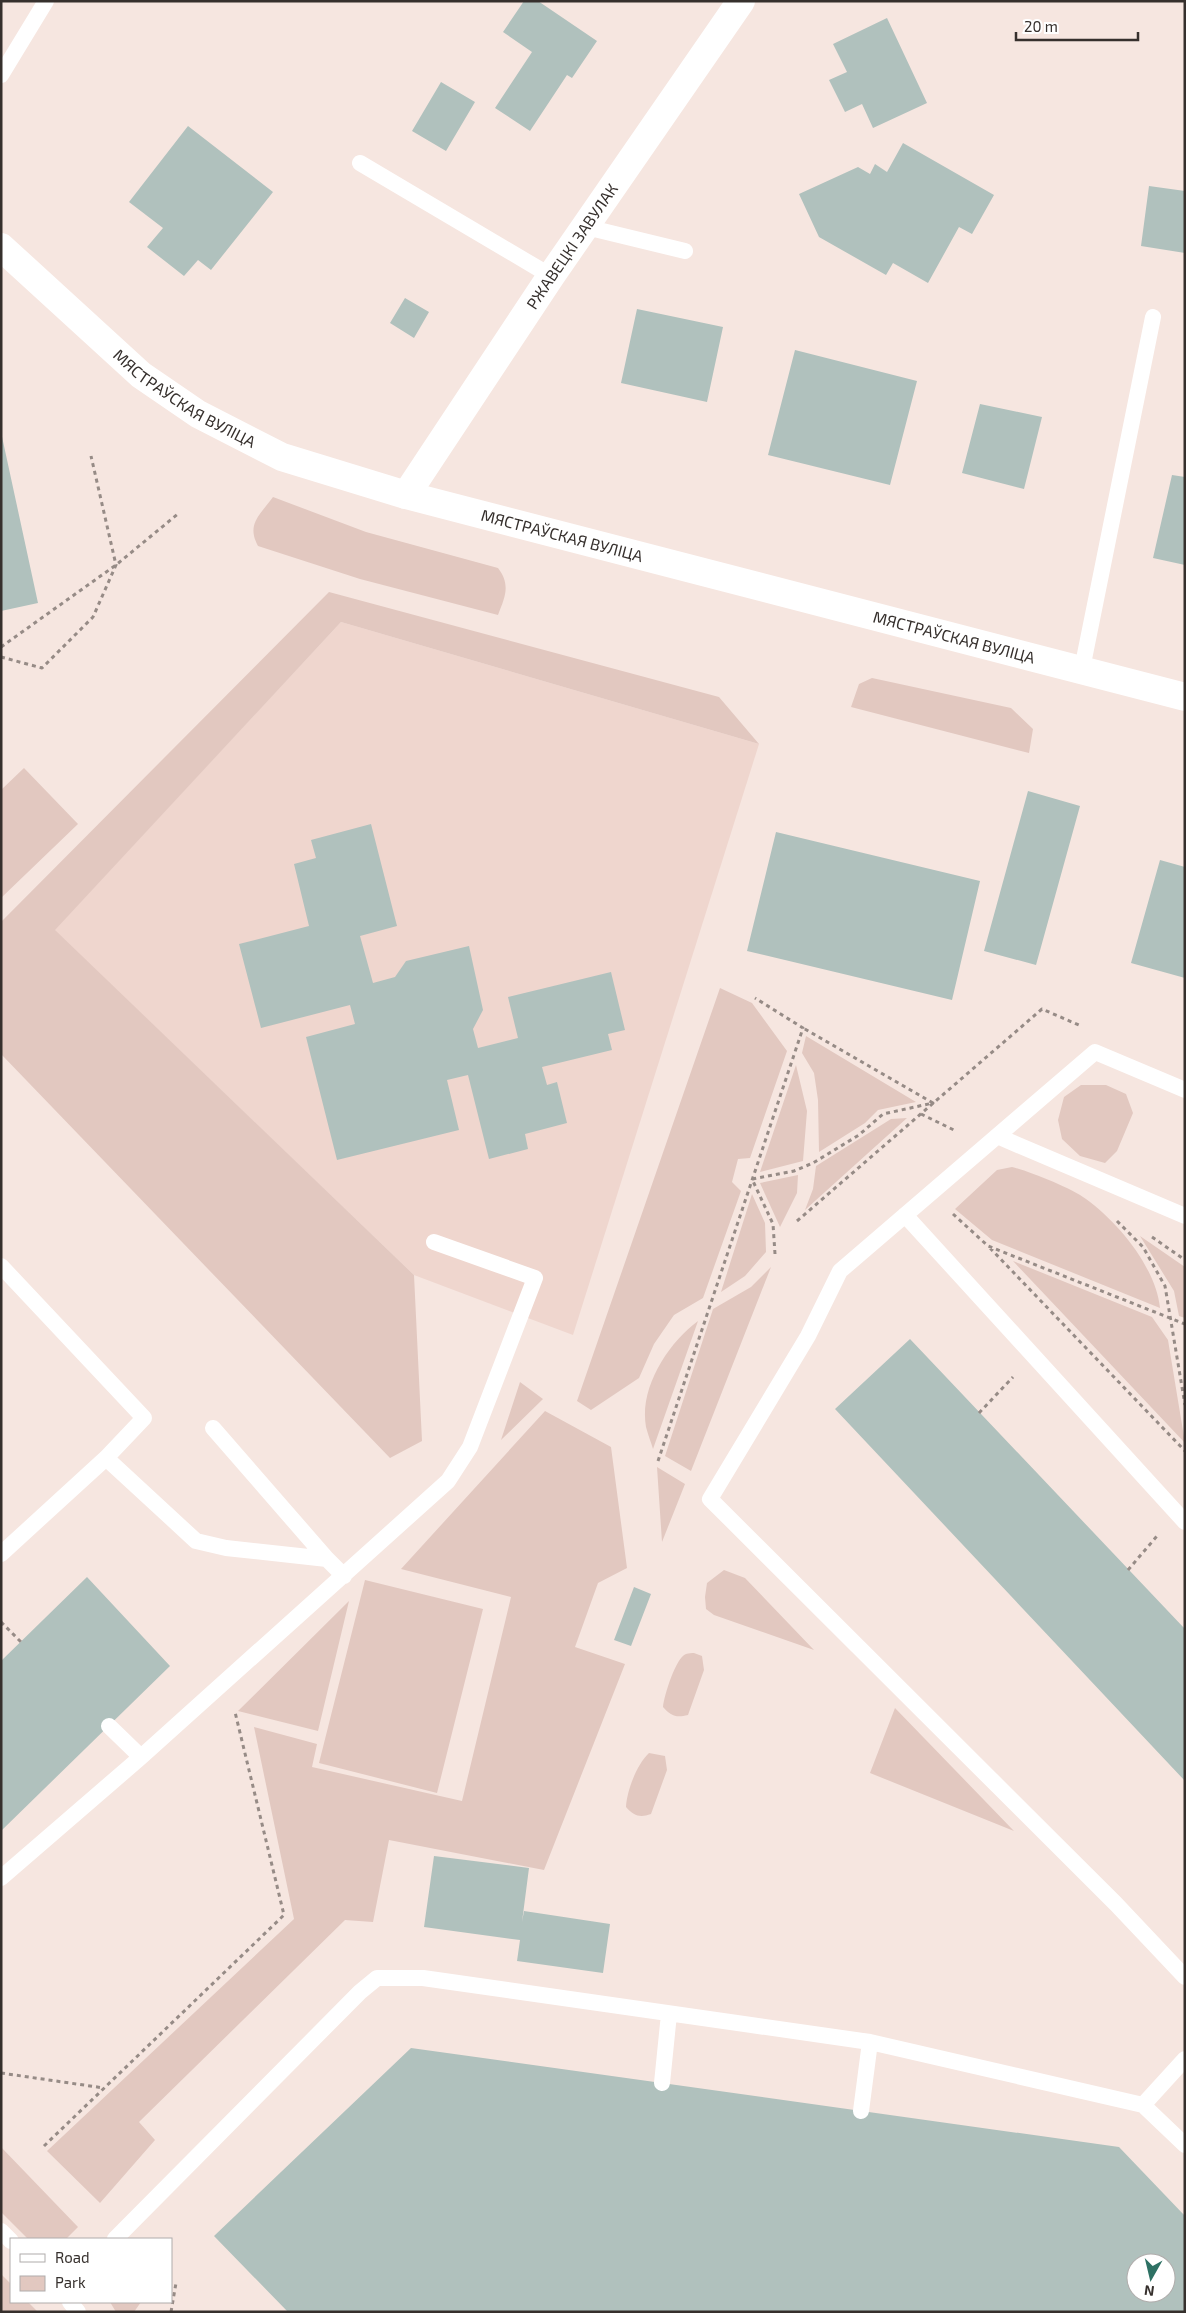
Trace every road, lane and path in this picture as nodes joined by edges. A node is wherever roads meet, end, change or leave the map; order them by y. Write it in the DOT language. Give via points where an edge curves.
graph roads {
  1 [pos="46,1"];
  2 [pos="741,1"];
  3 [pos="1,74"];
  4 [pos="360,163"];
  5 [pos="586,227"];
  6 [pos="685,252"];
  7 [pos="4,256"];
  8 [pos="551,276"];
  9 [pos="1154,317"];
  10 [pos="91,456"];
  11 [pos="406,496"];
  12 [pos="179,513"];
  13 [pos="116,564"];
  14 [pos="1,647"];
  15 [pos="1,657"];
  16 [pos="1082,669"];
  17 [pos="1185,697"];
  18 [pos="755,998"];
  19 [pos="803,1028"];
  20 [pos="1086,1028"];
  21 [pos="1185,1090"];
  22 [pos="933,1103"];
  23 [pos="997,1136"];
  24 [pos="752,1179"];
  25 [pos="945,1207"];
  26 [pos="905,1215"];
  27 [pos="1112,1216"];
  28 [pos="1185,1216"];
  29 [pos="797,1221"];
  30 [pos="434,1242"];
  31 [pos="988,1246"];
  32 [pos="775,1254"];
  33 [pos="1,1266"];
  34 [pos="1170,1319"];
  35 [pos="1185,1324"];
  36 [pos="1033,1356"];
  37 [pos="1185,1405"];
  38 [pos="980,1413"];
  39 [pos="213,1428"];
  40 [pos="1185,1451"];
  41 [pos="106,1458"];
  42 [pos="658,1461"];
  43 [pos="1181,1517"];
  44 [pos="1,1554"];
  45 [pos="327,1559"];
  46 [pos="1128,1570"];
  47 [pos="344,1576"];
  48 [pos="1,1622"];
  49 [pos="21,1642"];
  50 [pos="235,1712"];
  51 [pos="109,1726"];
  52 [pos="141,1757"];
  53 [pos="1,1878"];
  54 [pos="1185,1977"];
  55 [pos="669,2014"];
  56 [pos="870,2042"];
  57 [pos="1185,2059"];
  58 [pos="1,2073"];
  59 [pos="662,2083"];
  60 [pos="104,2088"];
  61 [pos="1143,2105"];
  62 [pos="861,2111"];
  63 [pos="1185,2145"];
  64 [pos="44,2146"];
  65 [pos="1,2231"];
  66 [pos="116,2238"];
  67 [pos="10,2240"];
  68 [pos="176,2283"];
  69 [pos="171,2312"];
  1 -- 3 [label="lane"];
  2 -- 5 [label="street, РЖАВЕЦКІ ЗАВУЛАК"];
  4 -- 8 [label="lane"];
  5 -- 6 [label="lane"];
  5 -- 8 [label="street, РЖАВЕЦКІ ЗАВУЛАК"];
  7 -- 11 [label="street, МЯСТРАЎСКАЯ ВУЛІЦА" via="141,375 198,414 282,457"];
  8 -- 11 [label="street, РЖАВЕЦКІ ЗАВУЛАК"];
  9 -- 16 [label="lane"];
  10 -- 13 [label="path"];
  11 -- 16 [label="street, МЯСТРАЎСКАЯ ВУЛІЦА"];
  12 -- 13 [label="path"];
  13 -- 14 [label="path"];
  13 -- 15 [label="path" via="93,617 42,668"];
  16 -- 17 [label="street, МЯСТРАЎСКАЯ ВУЛІЦА"];
  18 -- 19 [label="path"];
  19 -- 22 [label="path"];
  19 -- 24 [label="path"];
  20 -- 22 [label="path" via="1042,1010"];
  21 -- 23 [label="lane" via="1096,1052"];
  22 -- 24 [label="path" via="884,1114 859,1135 794,1171"];
  22 -- 29 [label="path"];
  23 -- 26 [label="lane"];
  23 -- 28 [label="lane"];
  24 -- 32 [label="path" via="773,1224"];
  24 -- 42 [label="path"];
  25 -- 31 [label="path"];
  26 -- 36 [label="lane"];
  26 -- 54 [label="lane" via="840,1270 808,1336 710,1499 1116,1904"];
  27 -- 34 [label="path" via="1143,1248 1165,1286"];
  30 -- 47 [label="lane" via="535,1278 470,1447 448,1481"];
  31 -- 34 [label="path"];
  31 -- 40 [label="path"];
  33 -- 41 [label="lane" via="144,1418"];
  34 -- 35 [label="path"];
  34 -- 37 [label="path"];
  36 -- 38 [label="path"];
  36 -- 43 [label="lane"];
  39 -- 45 [label="lane"];
  41 -- 44 [label="lane"];
  41 -- 45 [label="lane" via="196,1541 226,1548"];
  43 -- 46 [label="path"];
  45 -- 47 [label="lane"];
  47 -- 52 [label="lane"];
  48 -- 49 [label="path"];
  50 -- 60 [label="path" via="284,1915"];
  51 -- 52 [label="lane"];
  52 -- 53 [label="lane"];
  55 -- 56 [label="lane"];
  55 -- 59 [label="lane"];
  55 -- 66 [label="lane" via="423,1978 377,1978"];
  56 -- 61 [label="lane"];
  56 -- 62 [label="lane"];
  57 -- 61 [label="lane"];
  58 -- 60 [label="path"];
  60 -- 64 [label="path"];
  61 -- 63 [label="lane"];
  65 -- 67 [label="lane"];
  68 -- 69 [label="path"];
}
